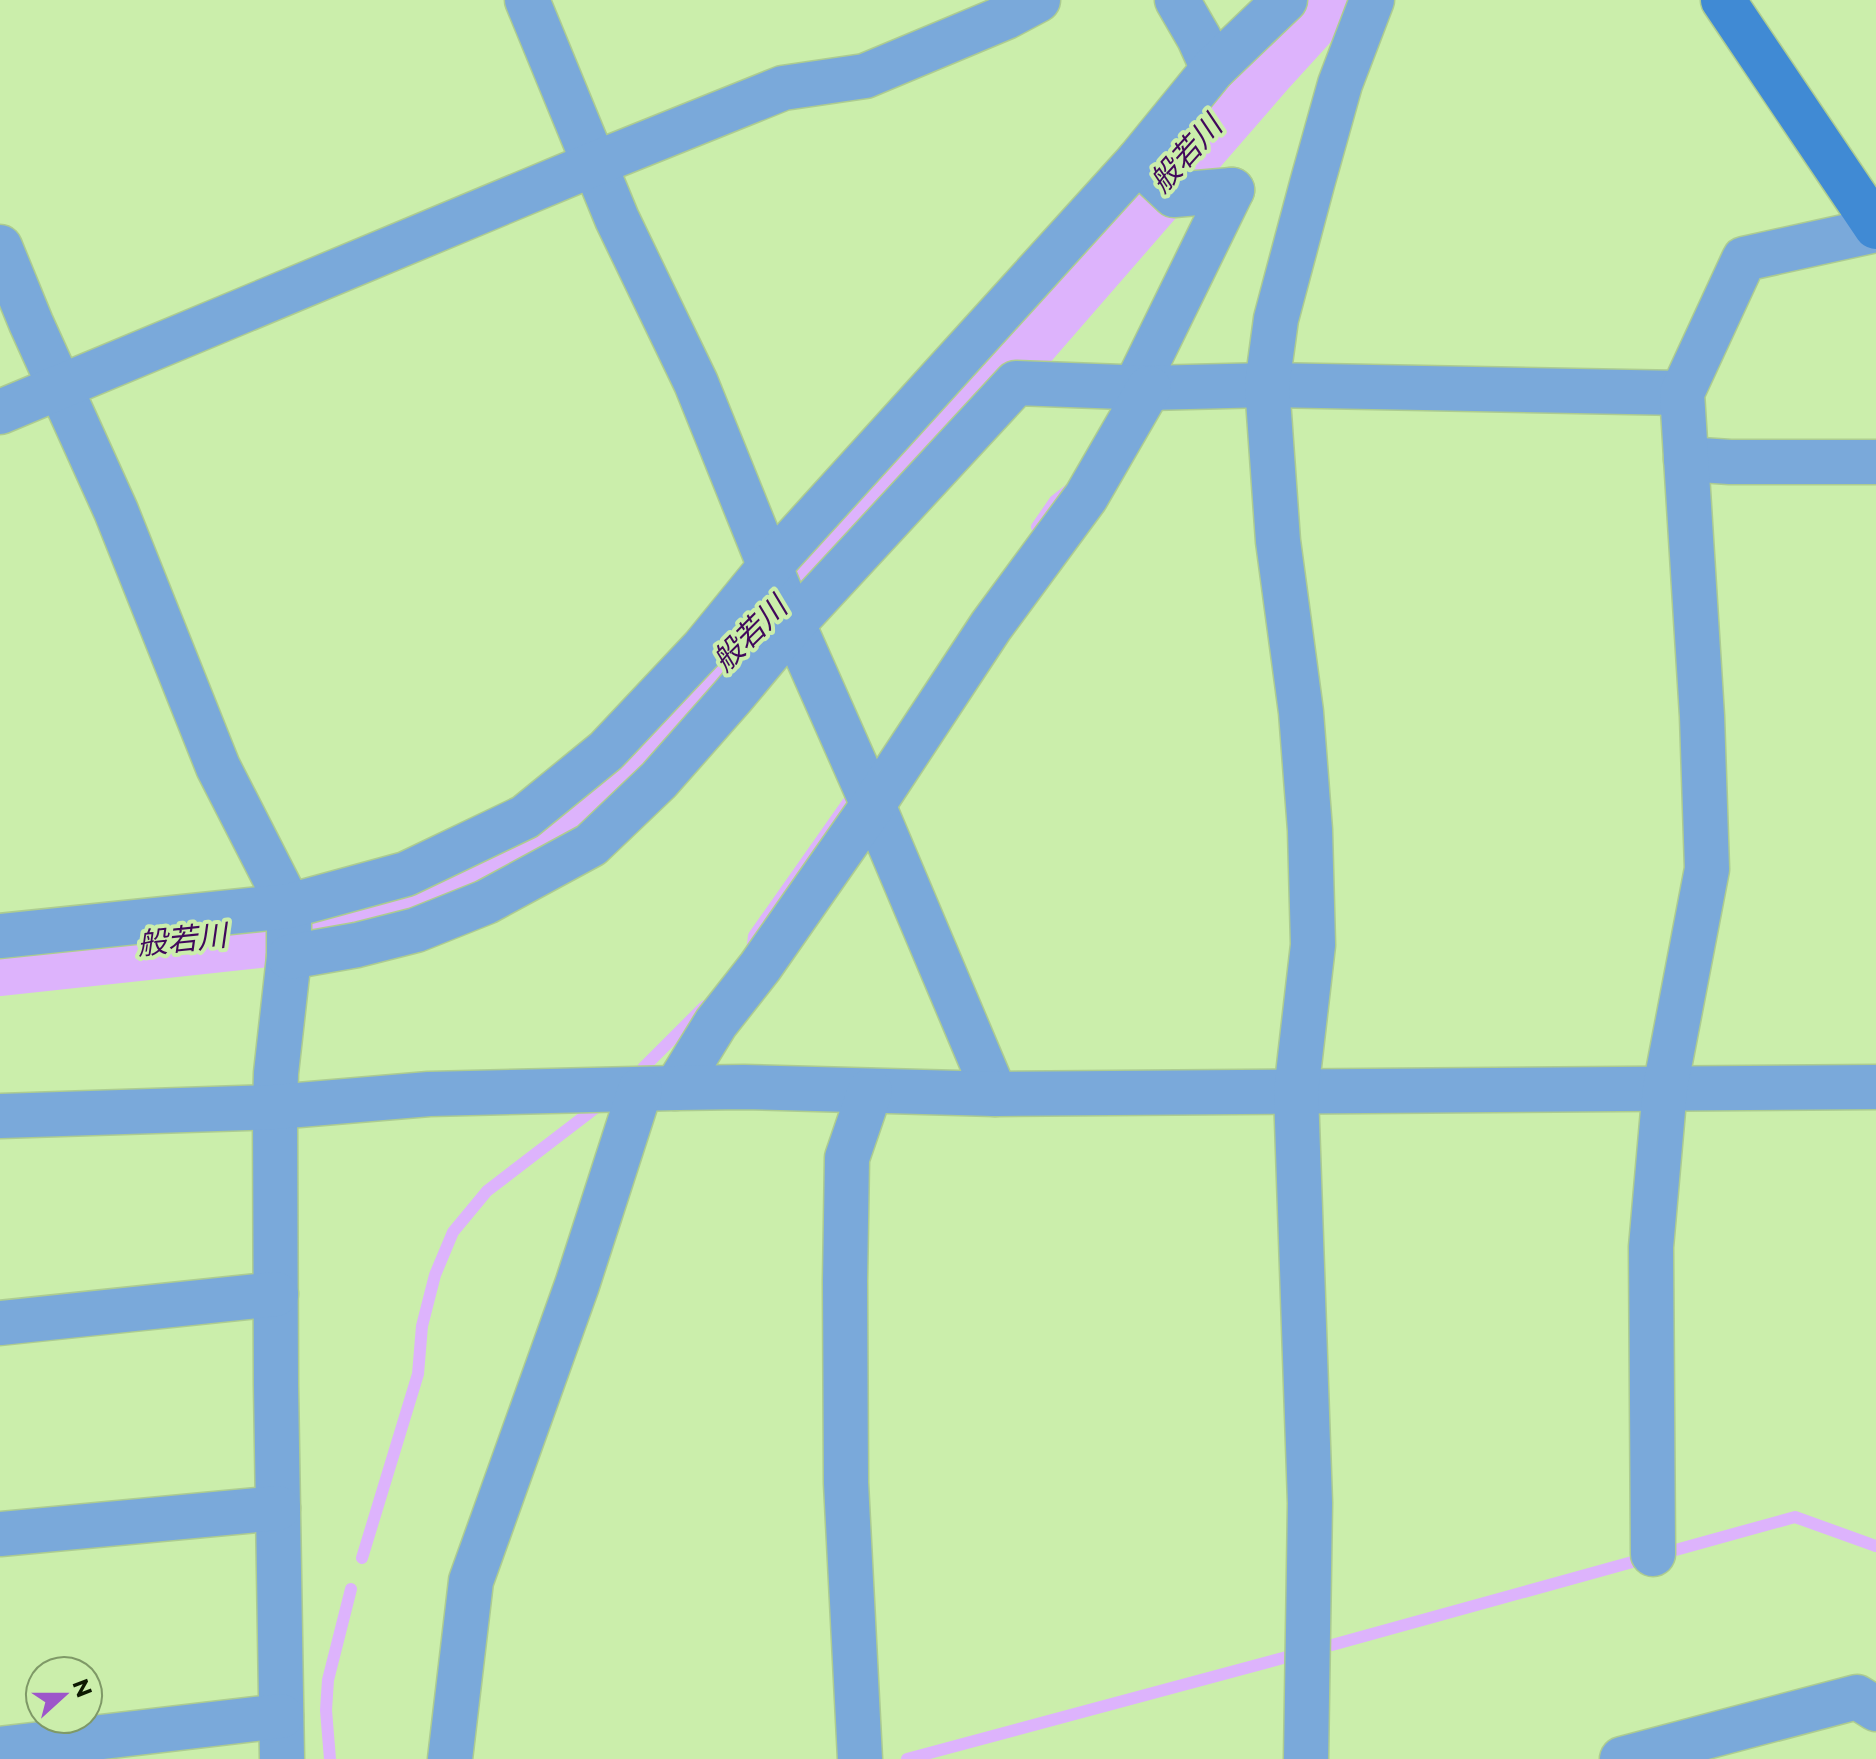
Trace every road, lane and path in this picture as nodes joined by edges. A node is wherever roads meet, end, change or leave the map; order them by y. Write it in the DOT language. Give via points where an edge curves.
graph roads {
  1 [pos="527,0"];
  2 [pos="1038,0"];
  3 [pos="1177,0"];
  4 [pos="1285,0"];
  5 [pos="1372,0"];
  6 [pos="1723,0"];
  7 [pos="1213,69"];
  8 [pos="594,164"];
  9 [pos="1153,175"];
  10 [pos="1876,228"];
  11 [pos="0,247"];
  12 [pos="1267,385"];
  13 [pos="60,387"];
  14 [pos="1142,388"];
  15 [pos="1682,393"];
  16 [pos="0,412"];
  17 [pos="1686,459"];
  18 [pos="1876,462"];
  19 [pos="782,596"];
  20 [pos="873,805"];
  21 [pos="289,933"];
  22 [pos="0,936"];
  23 [pos="1876,1087"];
  24 [pos="1665,1088"];
  25 [pos="658,1089"];
  26 [pos="870,1091"];
  27 [pos="1296,1092"];
  28 [pos="995,1094"];
  29 [pos="275,1107"];
  30 [pos="0,1116"];
  31 [pos="276,1294"];
  32 [pos="0,1323"];
  33 [pos="278,1508"];
  34 [pos="0,1534"];
  35 [pos="1653,1554"];
  36 [pos="1876,1709"];
  37 [pos="281,1716"];
  38 [pos="0,1749"];
  39 [pos="282,1759"];
  40 [pos="450,1759"];
  41 [pos="860,1759"];
  42 [pos="1306,1759"];
  43 [pos="1622,1759"];
  1 -- 8 [label="street"];
  2 -- 8 [label="street" via="865,76 783,88"];
  3 -- 7 [label="street"];
  4 -- 7 [label="street"];
  5 -- 12 [label="street" via="1340,84 1284,289"];
  6 -- 10 [label="main road"];
  7 -- 9 [label="street"];
  8 -- 13 [label="street"];
  8 -- 19 [label="street" via="696,383"];
  9 -- 14 [label="street" via="1232,190"];
  9 -- 19 [label="street"];
  10 -- 15 [label="street" via="1744,259"];
  11 -- 13 [label="street"];
  12 -- 14 [label="street"];
  12 -- 15 [label="street"];
  12 -- 27 [label="street" via="1278,541 1301,712 1310,830 1313,945"];
  13 -- 16 [label="street"];
  13 -- 21 [label="street"];
  14 -- 19 [label="street" via="1016,383"];
  14 -- 20 [label="street" via="1086,497 991,626"];
  15 -- 17 [label="street"];
  17 -- 18 [label="street"];
  17 -- 24 [label="street" via="1707,869"];
  19 -- 20 [label="street"];
  19 -- 21 [label="street" via="704,647 606,751 525,817"];
  19 -- 21 [label="street" via="733,696 659,780 591,845 486,902 416,930 357,945"];
  20 -- 25 [label="street" via="760,967"];
  20 -- 28 [label="street"];
  21 -- 22 [label="street"];
  21 -- 29 [label="street"];
  23 -- 24 [label="street"];
  24 -- 27 [label="street"];
  24 -- 35 [label="street" via="1651,1247"];
  25 -- 26 [label="street"];
  25 -- 29 [label="street" via="429,1094"];
  25 -- 40 [label="street" via="577,1285 471,1581"];
  26 -- 28 [label="street"];
  26 -- 41 [label="street" via="847,1158 845,1281 846,1483"];
  27 -- 28 [label="street"];
  27 -- 42 [label="street" via="1310,1503"];
  29 -- 30 [label="street"];
  29 -- 31 [label="street"];
  31 -- 32 [label="street"];
  31 -- 33 [label="street"];
  33 -- 34 [label="street"];
  33 -- 37 [label="street"];
  36 -- 43 [label="street" via="1857,1697"];
  37 -- 38 [label="street"];
  37 -- 39 [label="street"];
}
